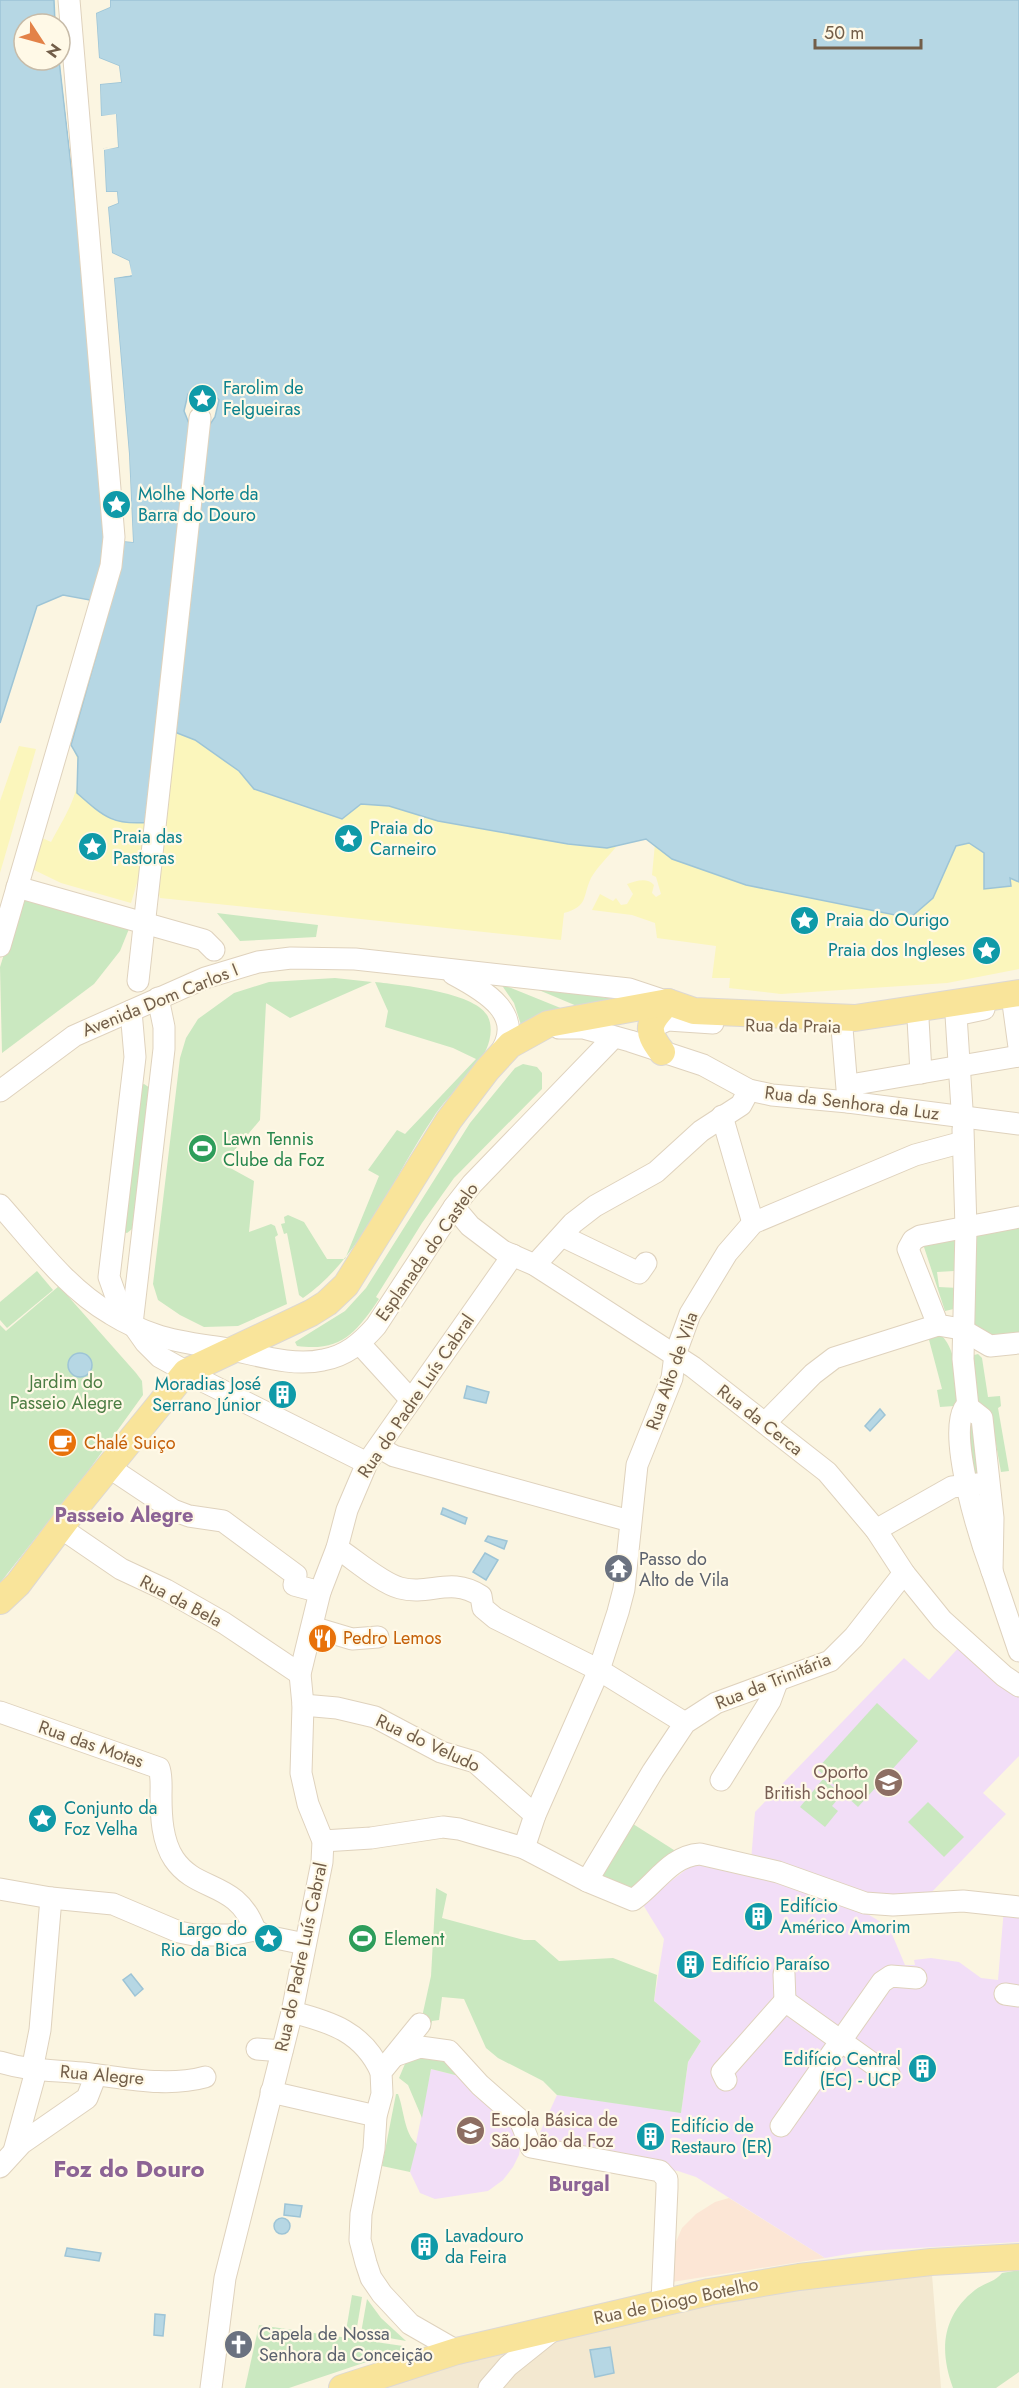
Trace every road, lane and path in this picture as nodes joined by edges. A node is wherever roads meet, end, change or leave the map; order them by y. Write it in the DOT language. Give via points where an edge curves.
graph roads {
  1 [pos="69,0"];
  2 [pos="201,418"];
  3 [pos="17,887"];
  4 [pos="144,923"];
  5 [pos="0,946"];
  6 [pos="214,950"];
  7 [pos="446,970"];
  8 [pos="138,981"];
  9 [pos="158,998"];
  10 [pos="1017,999"];
  11 [pos="668,1002"];
  12 [pos="131,1011"];
  13 [pos="942,1018"];
  14 [pos="650,1028"];
  15 [pos="842,1028"];
  16 [pos="535,1030"];
  17 [pos="614,1037"];
  18 [pos="1019,1047"];
  19 [pos="662,1052"];
  20 [pos="1019,1056"];
  21 [pos="498,1057"];
  22 [pos="958,1066"];
  23 [pos="921,1072"];
  24 [pos="749,1090"];
  25 [pos="0,1091"];
  26 [pos="848,1102"];
  27 [pos="962,1113"];
  28 [pos="722,1116"];
  29 [pos="1019,1124"];
  30 [pos="963,1142"];
  31 [pos="0,1205"];
  32 [pos="454,1207"];
  33 [pos="1019,1217"];
  34 [pos="753,1223"];
  35 [pos="966,1227"];
  36 [pos="562,1236"];
  37 [pos="513,1255"];
  38 [pos="646,1263"];
  39 [pos="535,1265"];
  40 [pos="132,1324"];
  41 [pos="938,1325"];
  42 [pos="965,1332"];
  43 [pos="1019,1343"];
  44 [pos="360,1344"];
  45 [pos="230,1350"];
  46 [pos="675,1355"];
  47 [pos="186,1372"];
  48 [pos="411,1400"];
  49 [pos="968,1407"];
  50 [pos="766,1422"];
  51 [pos="373,1456"];
  52 [pos="110,1468"];
  53 [pos="990,1481"];
  54 [pos="966,1487"];
  55 [pos="630,1521"];
  56 [pos="61,1528"];
  57 [pos="876,1530"];
  58 [pos="337,1548"];
  59 [pos="992,1572"];
  60 [pos="904,1573"];
  61 [pos="320,1592"];
  62 [pos="0,1601"];
  63 [pos="312,1627"];
  64 [pos="378,1637"];
  65 [pos="1019,1651"];
  66 [pos="599,1670"];
  67 [pos="300,1674"];
  68 [pos="777,1682"];
  69 [pos="1019,1686"];
  70 [pos="303,1706"];
  71 [pos="0,1712"];
  72 [pos="685,1723"];
  73 [pos="721,1780"];
  74 [pos="535,1815"];
  75 [pos="324,1841"];
  76 [pos="524,1848"];
  77 [pos="587,1881"];
  78 [pos="0,1889"];
  79 [pos="51,1898"];
  80 [pos="1019,1907"];
  81 [pos="255,1930"];
  82 [pos="305,1944"];
  83 [pos="784,1974"];
  84 [pos="916,1978"];
  85 [pos="785,2001"];
  86 [pos="292,2012"];
  87 [pos="420,2024"];
  88 [pos="841,2042"];
  89 [pos="257,2049"];
  90 [pos="282,2052"];
  91 [pos="397,2055"];
  92 [pos="0,2062"];
  93 [pos="34,2071"];
  94 [pos="381,2072"];
  95 [pos="96,2075"];
  96 [pos="890,2076"];
  97 [pos="206,2077"];
  98 [pos="726,2080"];
  99 [pos="271,2092"];
  100 [pos="376,2116"];
  101 [pos="781,2126"];
  102 [pos="7,2159"];
  103 [pos="1019,2257"];
  104 [pos="662,2301"];
  105 [pos="557,2327"];
  106 [pos="457,2351"];
  107 [pos="359,2386"];
  108 [pos="211,2388"];
  109 [pos="489,2388"];
  1 -- 3 [label="street" via="114,537 111,566"];
  2 -- 4 [label="street"];
  3 -- 4 [label="street"];
  3 -- 5 [label="street"];
  4 -- 6 [label="street" via="204,940"];
  4 -- 8 [label="street"];
  7 -- 9 [label="street, Avenida Dom Carlos I" via="355,959 291,958 230,969"];
  7 -- 11 [label="street, Avenida Dom Carlos I" via="629,989"];
  7 -- 21 [label="street, Avenida Dom Carlos I" via="493,999 503,1013 509,1033"];
  9 -- 12 [label="street, Avenida Dom Carlos I"];
  9 -- 40 [label="street" via="164,1027 163,1056"];
  10 -- 11 [label="main road" via="855,1018 694,1011"];
  10 -- 13 [label="street, Rua da Praia"];
  10 -- 18 [label="street"];
  11 -- 14 [label="main road" via="653,1018"];
  11 -- 16 [label="main road" via="562,1019"];
  12 -- 25 [label="street, Avenida Dom Carlos I" via="74,1036"];
  12 -- 40 [label="street" via="135,1057 109,1277 119,1305"];
  13 -- 15 [label="street, Rua da Praia"];
  13 -- 22 [label="street"];
  13 -- 23 [label="street"];
  14 -- 15 [label="street, Rua da Praia" via="669,1020"];
  14 -- 19 [label="main road" via="652,1040"];
  15 -- 26 [label="street"];
  16 -- 17 [label="street" via="583,1028"];
  16 -- 21 [label="main road"];
  17 -- 19 [label="street"];
  17 -- 32 [label="street, Esplanada do Castelo"];
  19 -- 24 [label="street" via="703,1065"];
  20 -- 22 [label="street"];
  21 -- 45 [label="main road" via="449,1120 346,1286 311,1313"];
  22 -- 23 [label="street"];
  22 -- 27 [label="street"];
  23 -- 26 [label="street" via="856,1084"];
  24 -- 26 [label="street, Rua da Senhora da Luz"];
  24 -- 28 [label="street, Rua da Senhora da Luz" via="741,1105"];
  26 -- 27 [label="street, Rua da Senhora da Luz"];
  27 -- 29 [label="street, Rua da Senhora da Luz"];
  27 -- 30 [label="street"];
  28 -- 34 [label="street"];
  28 -- 36 [label="street, Rua da Senhora da Luz" via="656,1172 595,1206"];
  30 -- 34 [label="street, Rua Alto de Vila" via="915,1155"];
  30 -- 35 [label="street"];
  31 -- 40 [label="street, Esplanada do Castelo" via="64,1278 110,1313"];
  32 -- 37 [label="street, Rua da Cerca" via="470,1226"];
  32 -- 44 [label="street, Esplanada do Castelo" via="376,1326"];
  33 -- 35 [label="street"];
  34 -- 46 [label="street, Rua Alto de Vila" via="727,1253 690,1314"];
  35 -- 41 [label="street" via="920,1236 908,1249"];
  35 -- 42 [label="street"];
  36 -- 38 [label="street" via="639,1273"];
  36 -- 39 [label="street, Rua da Senhora da Luz"];
  37 -- 39 [label="street, Rua da Cerca"];
  37 -- 48 [label="street, Rua do Padre Luís Cabral"];
  39 -- 46 [label="street, Rua da Cerca"];
  40 -- 45 [label="street, Esplanada do Castelo" via="174,1341"];
  40 -- 47 [label="street" via="160,1357"];
  41 -- 42 [label="street"];
  41 -- 50 [label="street" via="834,1358"];
  42 -- 43 [label="street" via="990,1346"];
  42 -- 49 [label="street" via="963,1359"];
  44 -- 45 [label="street, Esplanada do Castelo" via="332,1358 307,1362"];
  44 -- 48 [label="street"];
  45 -- 47 [label="main road"];
  46 -- 50 [label="street, Rua da Cerca"];
  46 -- 55 [label="street, Rua Alto de Vila" via="672,1378 637,1465"];
  47 -- 51 [label="street"];
  47 -- 52 [label="main road"];
  48 -- 51 [label="street, Rua do Padre Luís Cabral"];
  49 -- 53 [label="street" via="982,1418"];
  49 -- 54 [label="street" via="958,1422"];
  50 -- 57 [label="street, Rua da Cerca" via="827,1472"];
  51 -- 55 [label="street" via="394,1456"];
  51 -- 58 [label="street, Rua do Padre Luís Cabral" via="347,1510"];
  52 -- 56 [label="main road"];
  52 -- 61 [label="street" via="173,1509 223,1521 296,1575 294,1585"];
  53 -- 54 [label="street"];
  53 -- 59 [label="street"];
  54 -- 57 [label="street" via="952,1487"];
  54 -- 59 [label="street"];
  55 -- 66 [label="street, Rua Alto de Vila" via="624,1589"];
  56 -- 62 [label="main road"];
  56 -- 67 [label="street, Rua da Bela" via="121,1569 224,1623"];
  57 -- 60 [label="street, Rua da Cerca"];
  58 -- 61 [label="street, Rua do Padre Luís Cabral"];
  58 -- 66 [label="street" via="399,1588 469,1588 481,1596 483,1608 542,1643"];
  59 -- 65 [label="street"];
  60 -- 68 [label="street, Rua da Trinitária" via="830,1661"];
  60 -- 69 [label="street, Rua da Cerca" via="942,1620"];
  61 -- 63 [label="street, Rua do Padre Luís Cabral"];
  63 -- 64 [label="street" via="352,1639"];
  63 -- 67 [label="street, Rua do Padre Luís Cabral"];
  66 -- 72 [label="street"];
  66 -- 74 [label="street, Rua Alto de Vila"];
  67 -- 70 [label="street, Rua do Padre Luís Cabral"];
  68 -- 72 [label="street, Rua da Trinitária" via="716,1703"];
  68 -- 73 [label="street" via="770,1701"];
  70 -- 74 [label="street, Rua do Veludo" via="337,1708 375,1717 441,1752 475,1762"];
  70 -- 75 [label="street, Rua do Padre Luís Cabral" via="301,1773 308,1804"];
  71 -- 81 [label="street, Rua das Motas" via="159,1768 164,1832 171,1855 192,1874 236,1899"];
  72 -- 77 [label="street, Rua da Trinitária"];
  74 -- 76 [label="street, Rua Alto de Vila"];
  75 -- 76 [label="street" via="443,1827"];
  75 -- 82 [label="street, Rua do Padre Luís Cabral"];
  76 -- 77 [label="street"];
  77 -- 80 [label="street" via="633,1900 678,1861 700,1854 778,1872 865,1903 963,1901"];
  78 -- 79 [label="street"];
  79 -- 81 [label="street" via="113,1904 194,1935"];
  79 -- 93 [label="street"];
  81 -- 82 [label="street"];
  82 -- 86 [label="street, Rua do Padre Luís Cabral"];
  83 -- 85 [label="street"];
  84 -- 88 [label="street" via="891,1976 882,1982"];
  85 -- 88 [label="street"];
  85 -- 98 [label="street" via="722,2072"];
  86 -- 90 [label="street, Rua do Padre Luís Cabral"];
  86 -- 94 [label="street" via="329,2019 359,2040"];
  87 -- 91 [label="street"];
  88 -- 96 [label="street"];
  88 -- 101 [label="street"];
  89 -- 90 [label="street"];
  90 -- 99 [label="street, Rua do Padre Luís Cabral"];
  91 -- 94 [label="street"];
  91 -- 104 [label="street" via="420,2047 449,2051 520,2120 528,2142 535,2148 660,2171 667,2179"];
  92 -- 93 [label="street, Rua Alegre"];
  93 -- 95 [label="street, Rua Alegre"];
  93 -- 102 [label="street"];
  94 -- 100 [label="street" via="382,2094"];
  95 -- 97 [label="street, Rua Alegre" via="128,2081"];
  95 -- 102 [label="street" via="87,2098"];
  99 -- 100 [label="street"];
  99 -- 108 [label="street, Rua do Padre Luís Cabral" via="225,2278"];
  100 -- 106 [label="street" via="360,2240 371,2278 410,2324"];
  103 -- 104 [label="main road, Rua de Diogo Botelho" via="799,2277"];
  104 -- 105 [label="main road, Rua de Diogo Botelho"];
  105 -- 106 [label="main road, Rua de Diogo Botelho"];
  105 -- 109 [label="street" via="508,2366"];
  106 -- 107 [label="main road, Rua de Diogo Botelho"];
}
